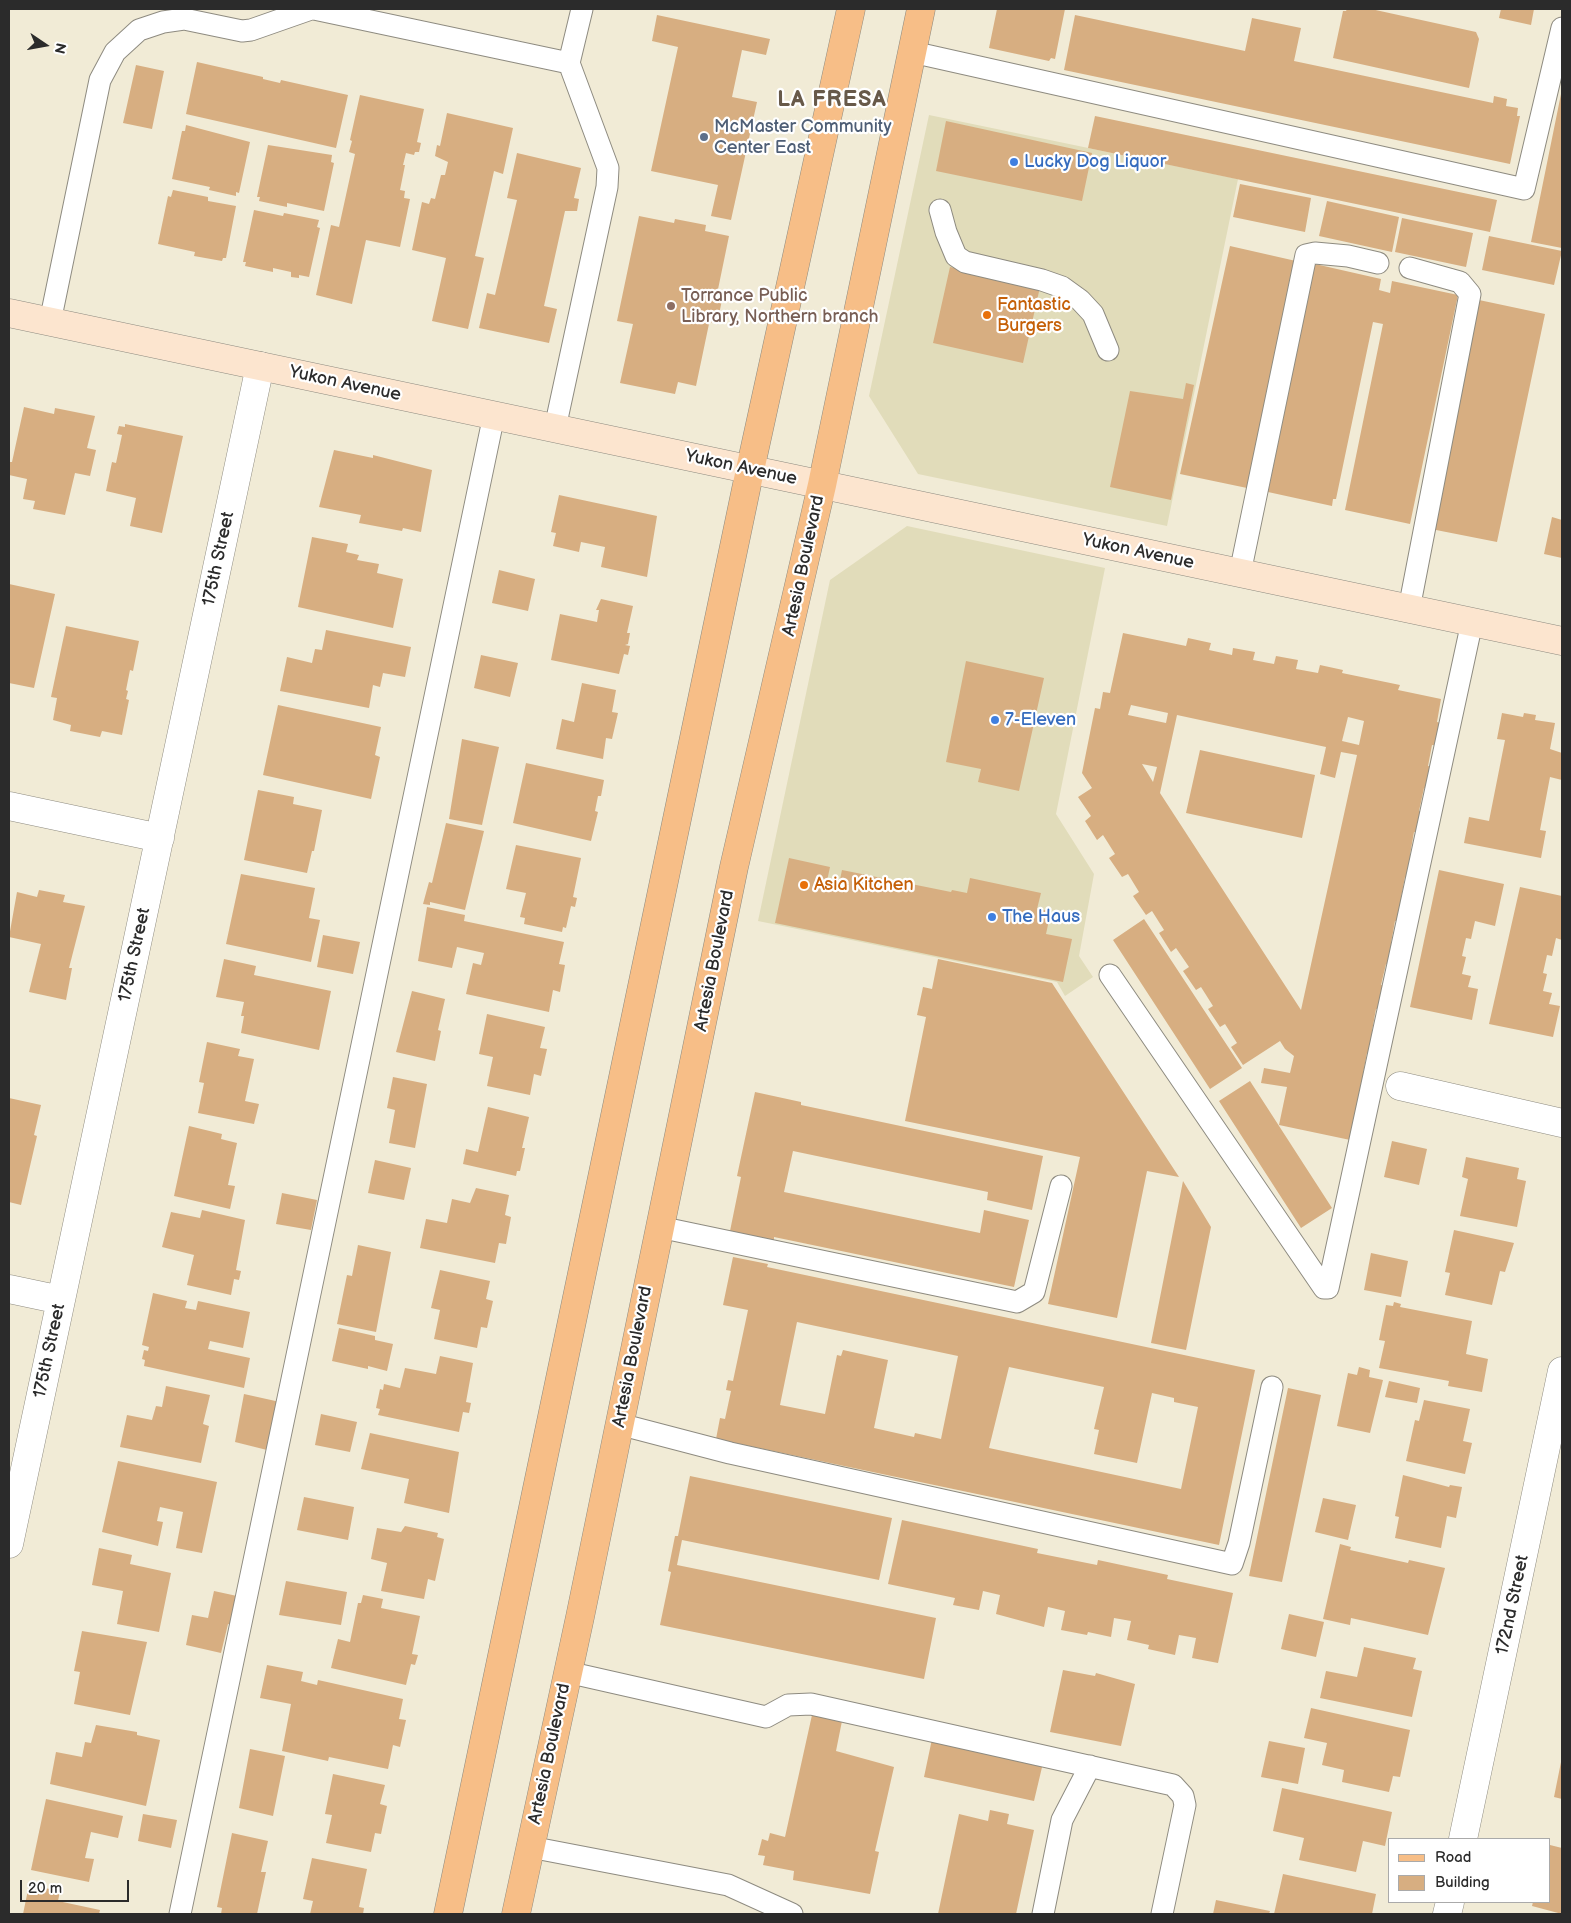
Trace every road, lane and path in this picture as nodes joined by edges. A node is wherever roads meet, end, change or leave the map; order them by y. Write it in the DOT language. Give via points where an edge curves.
graph roads {
  1 [pos="582,9"];
  2 [pos="851,9"];
  3 [pos="921,9"];
  4 [pos="305,10"];
  5 [pos="1562,28"];
  6 [pos="912,52"];
  7 [pos="569,63"];
  8 [pos="940,210"];
  9 [pos="1378,264"];
  10 [pos="1410,268"];
  11 [pos="9,313"];
  12 [pos="50,322"];
  13 [pos="1108,350"];
  14 [pos="260,366"];
  15 [pos="494,415"];
  16 [pos="555,428"];
  17 [pos="750,470"];
  18 [pos="822,486"];
  19 [pos="1240,573"];
  20 [pos="1409,609"];
  21 [pos="1472,622"];
  22 [pos="1562,640"];
  23 [pos="9,806"];
  24 [pos="160,838"];
  25 [pos="1110,975"];
  26 [pos="1400,1086"];
  27 [pos="1562,1123"];
  28 [pos="1060,1186"];
  29 [pos="659,1227"];
  30 [pos="9,1289"];
  31 [pos="61,1300"];
  32 [pos="1562,1371"];
  33 [pos="1272,1388"];
  34 [pos="620,1424"];
  35 [pos="9,1544"];
  36 [pos="567,1672"];
  37 [pos="1090,1766"];
  38 [pos="1463,1838"];
  39 [pos="530,1846"];
  40 [pos="180,1914"];
  41 [pos="448,1914"];
  42 [pos="516,1914"];
  43 [pos="792,1914"];
  44 [pos="1043,1914"];
  45 [pos="1162,1914"];
  1 -- 7 [label="lane"];
  2 -- 17 [label="main road"];
  3 -- 6 [label="main road, Artesia Boulevard"];
  4 -- 7 [label="lane"];
  4 -- 12 [label="lane" via="242,31 184,19 163,22 139,30 115,52 100,80"];
  5 -- 6 [label="lane" via="1524,189"];
  6 -- 18 [label="main road, Artesia Boulevard"];
  7 -- 16 [label="lane" via="608,168 606,193"];
  8 -- 13 [label="lane" via="956,256 965,262 1062,287 1093,314"];
  9 -- 19 [label="lane" via="1332,254 1306,255"];
  10 -- 20 [label="lane" via="1460,282 1470,294"];
  11 -- 12 [label="street, Yukon Avenue"];
  12 -- 14 [label="street, Yukon Avenue"];
  14 -- 15 [label="street, Yukon Avenue"];
  14 -- 24 [label="street, 175th Street"];
  15 -- 16 [label="street, Yukon Avenue"];
  15 -- 40 [label="lane"];
  16 -- 17 [label="street, Yukon Avenue"];
  17 -- 18 [label="street, Yukon Avenue"];
  17 -- 41 [label="main road"];
  18 -- 19 [label="street, Yukon Avenue"];
  18 -- 29 [label="main road, Artesia Boulevard" via="734,867"];
  19 -- 20 [label="street, Yukon Avenue"];
  20 -- 21 [label="street, Yukon Avenue"];
  21 -- 22 [label="street, Yukon Avenue"];
  21 -- 25 [label="lane" via="1328,1288 1324,1288"];
  23 -- 24 [label="street"];
  24 -- 31 [label="street, 175th Street"];
  26 -- 27 [label="street"];
  28 -- 29 [label="lane" via="1034,1292 1017,1302"];
  29 -- 34 [label="main road, Artesia Boulevard"];
  30 -- 31 [label="street"];
  31 -- 35 [label="street, 175th Street"];
  32 -- 38 [label="street, 172nd Street"];
  33 -- 34 [label="lane" via="1232,1564 730,1453"];
  34 -- 36 [label="main road, Artesia Boulevard"];
  36 -- 37 [label="lane" via="766,1717 788,1705 811,1704"];
  36 -- 39 [label="main road, Artesia Boulevard"];
  37 -- 44 [label="lane" via="1062,1820"];
  37 -- 45 [label="lane" via="1173,1784 1183,1796 1185,1805"];
  39 -- 42 [label="main road, Artesia Boulevard"];
  39 -- 43 [label="lane" via="728,1885"];
}
